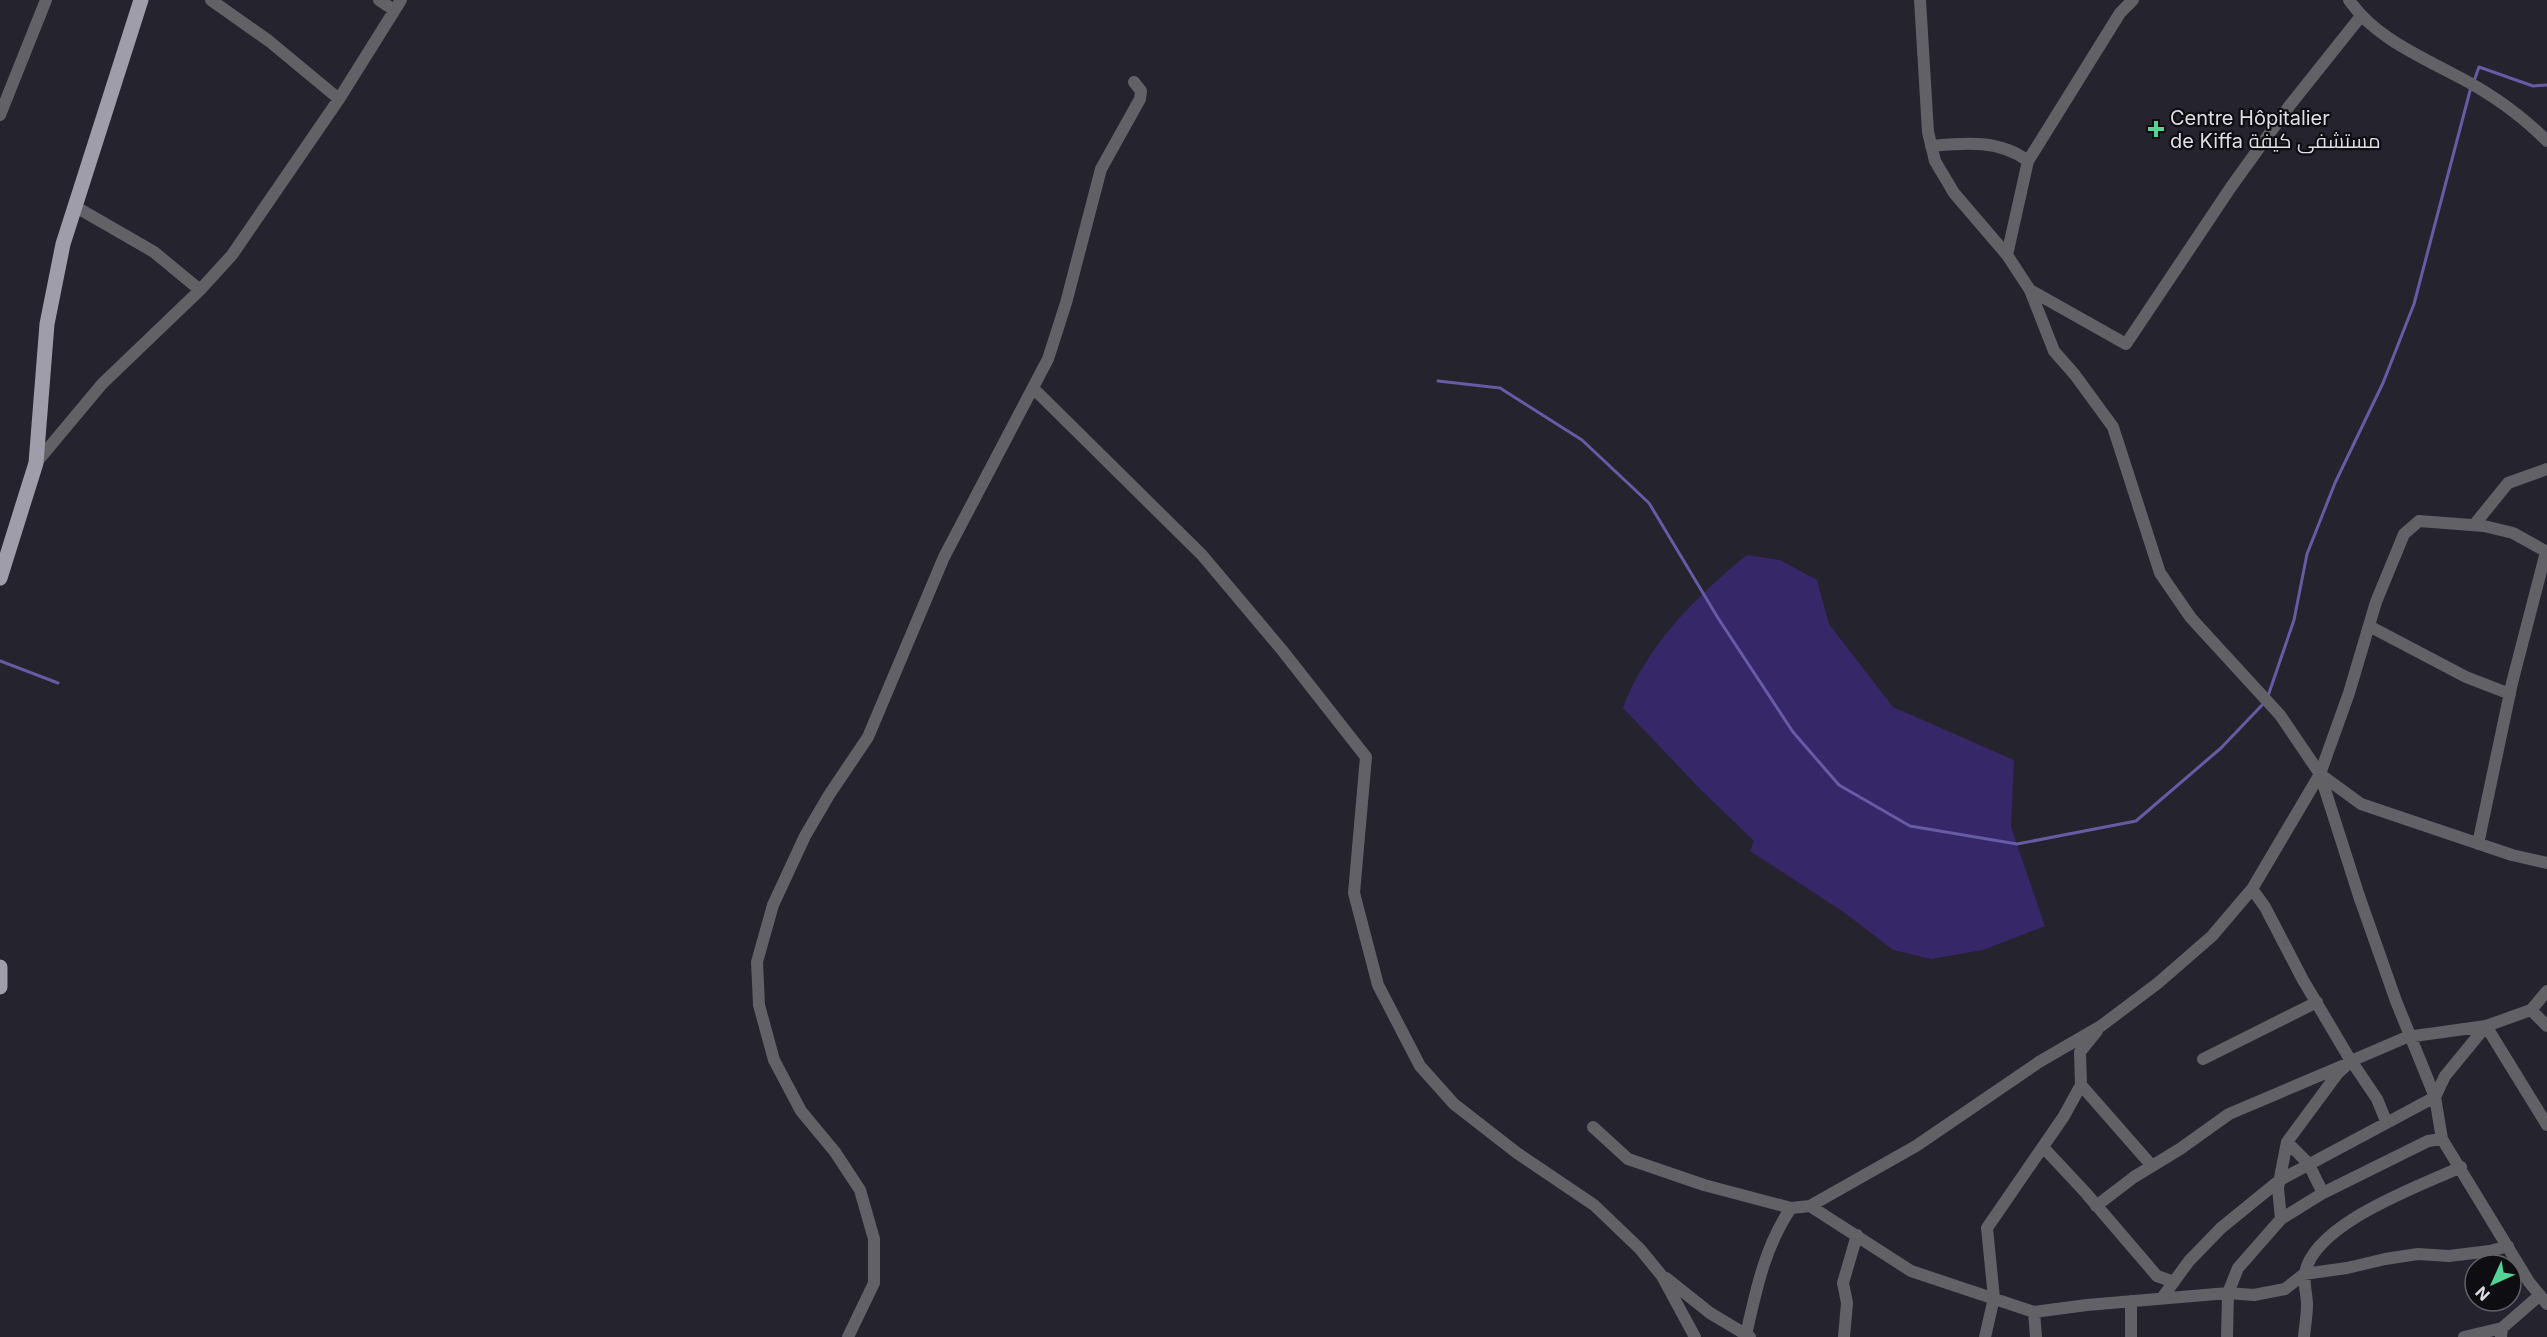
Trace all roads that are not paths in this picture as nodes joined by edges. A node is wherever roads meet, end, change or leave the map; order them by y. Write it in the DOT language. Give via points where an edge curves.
graph roads {
  1 [pos="46,0"];
  2 [pos="141,0"];
  3 [pos="211,0"];
  4 [pos="379,0"];
  5 [pos="1920,0"];
  6 [pos="2122,0"];
  7 [pos="2133,0"];
  8 [pos="2349,0"];
  9 [pos="397,5"];
  10 [pos="2120,13"];
  11 [pos="2361,16"];
  12 [pos="1134,82"];
  13 [pos="4,89"];
  14 [pos="339,99"];
  15 [pos="0,115"];
  16 [pos="2547,141"];
  17 [pos="1930,146"];
  18 [pos="2028,161"];
  19 [pos="76,207"];
  20 [pos="2007,255"];
  21 [pos="200,290"];
  22 [pos="2030,290"];
  23 [pos="1033,388"];
  24 [pos="36,463"];
  25 [pos="2547,469"];
  26 [pos="2474,525"];
  27 [pos="2547,552"];
  28 [pos="0,578"];
  29 [pos="2369,626"];
  30 [pos="2510,694"];
  31 [pos="2320,774"];
  32 [pos="2478,844"];
  33 [pos="2547,863"];
  34 [pos="2252,889"];
  35 [pos="0,967"];
  36 [pos="0,987"];
  37 [pos="2547,991"];
  38 [pos="2317,1002"];
  39 [pos="2531,1010"];
  40 [pos="2101,1026"];
  41 [pos="2486,1026"];
  42 [pos="2547,1026"];
  43 [pos="2412,1037"];
  44 [pos="2203,1059"];
  45 [pos="2351,1061"];
  46 [pos="2081,1085"];
  47 [pos="2435,1097"];
  48 [pos="2386,1121"];
  49 [pos="2547,1125"];
  50 [pos="1593,1127"];
  51 [pos="2442,1139"];
  52 [pos="2287,1142"];
  53 [pos="2043,1147"];
  54 [pos="2308,1163"];
  55 [pos="2151,1166"];
  56 [pos="2461,1167"];
  57 [pos="2280,1180"];
  58 [pos="2323,1193"];
  59 [pos="1810,1206"];
  60 [pos="2096,1206"];
  61 [pos="1791,1208"];
  62 [pos="2281,1220"];
  63 [pos="1857,1235"];
  64 [pos="2508,1246"];
  65 [pos="2304,1274"];
  66 [pos="1662,1276"];
  67 [pos="2174,1282"];
  68 [pos="2228,1293"];
  69 [pos="1994,1298"];
  70 [pos="2162,1298"];
  71 [pos="2543,1300"];
  72 [pos="2131,1301"];
  73 [pos="2034,1312"];
  74 [pos="2502,1332"];
  75 [pos="1748,1336"];
  76 [pos="848,1337"];
  77 [pos="1695,1337"];
  78 [pos="1844,1337"];
  79 [pos="1985,1337"];
  80 [pos="2036,1337"];
  81 [pos="2131,1337"];
  82 [pos="2227,1337"];
  83 [pos="2304,1337"];
  84 [pos="2464,1337"];
  1 -- 13 [label="street"];
  2 -- 19 [label="main road"];
  3 -- 14 [label="street" via="269,41"];
  4 -- 9 [label="street"];
  5 -- 17 [label="street"];
  6 -- 10 [label="street"];
  7 -- 10 [label="street"];
  8 -- 11 [label="street"];
  9 -- 14 [label="street"];
  10 -- 18 [label="street"];
  11 -- 16 [label="street" via="2413,55 2455,74 2509,107"];
  11 -- 22 [label="street" via="2231,187 2126,344"];
  12 -- 23 [label="street" via="1141,92 1140,99 1101,169 1066,303 1048,359"];
  13 -- 15 [label="street"];
  14 -- 21 [label="street" via="232,255"];
  17 -- 18 [label="street" via="1989,145 2007,149"];
  17 -- 20 [label="street" via="1954,193"];
  18 -- 20 [label="street"];
  19 -- 21 [label="street" via="154,252"];
  19 -- 24 [label="main road" via="63,244 47,324"];
  20 -- 22 [label="street"];
  21 -- 24 [label="street" via="102,384"];
  22 -- 31 [label="street" via="2054,351 2113,428 2160,573 2191,618 2280,715"];
  23 -- 66 [label="street" via="1202,555 1366,757 1354,893 1378,985 1420,1066 1454,1104 1594,1205"];
  23 -- 76 [label="street" via="944,557 868,737 805,836 772,905 757,962 759,1005 774,1060 801,1111 860,1190 874,1239 874,1283"];
  24 -- 28 [label="main road"];
  25 -- 26 [label="street" via="2508,483"];
  26 -- 27 [label="street" via="2513,533"];
  26 -- 29 [label="street" via="2419,520 2404,534"];
  27 -- 30 [label="street"];
  29 -- 30 [label="street" via="2466,678"];
  29 -- 31 [label="street"];
  30 -- 32 [label="street"];
  31 -- 32 [label="street" via="2361,804"];
  31 -- 34 [label="street"];
  31 -- 43 [label="street" via="2359,896"];
  32 -- 33 [label="street"];
  34 -- 38 [label="street"];
  34 -- 40 [label="street" via="2212,936"];
  35 -- 36 [label="main road"];
  37 -- 39 [label="street"];
  38 -- 44 [label="street"];
  38 -- 45 [label="street"];
  39 -- 41 [label="street"];
  39 -- 42 [label="street"];
  40 -- 46 [label="street" via="2080,1052"];
  40 -- 59 [label="street" via="2039,1062 1916,1146"];
  41 -- 43 [label="street"];
  41 -- 47 [label="street" via="2445,1076"];
  41 -- 49 [label="street"];
  43 -- 45 [label="street"];
  43 -- 47 [label="street"];
  45 -- 48 [label="street" via="2377,1099"];
  45 -- 52 [label="street"];
  45 -- 55 [label="street" via="2229,1114"];
  46 -- 53 [label="street"];
  46 -- 55 [label="street"];
  47 -- 48 [label="street"];
  47 -- 51 [label="street"];
  48 -- 54 [label="street"];
  50 -- 61 [label="street" via="1628,1159 1704,1185"];
  51 -- 56 [label="street"];
  51 -- 58 [label="street" via="2428,1141"];
  52 -- 54 [label="street"];
  52 -- 57 [label="street"];
  53 -- 60 [label="street"];
  53 -- 69 [label="street" via="1987,1228"];
  54 -- 57 [label="street"];
  54 -- 58 [label="street"];
  55 -- 60 [label="street"];
  56 -- 64 [label="street"];
  56 -- 65 [label="street" via="2364,1212 2324,1239"];
  57 -- 62 [label="street"];
  57 -- 67 [label="street" via="2222,1228 2188,1261"];
  58 -- 62 [label="street"];
  59 -- 61 [label="street"];
  59 -- 63 [label="street"];
  60 -- 67 [label="street" via="2157,1276"];
  61 -- 75 [label="street" via="1778,1226 1759,1277"];
  62 -- 68 [label="street" via="2238,1268"];
  63 -- 69 [label="street" via="1911,1271"];
  63 -- 78 [label="street" via="1843,1282 1847,1303"];
  64 -- 65 [label="street" via="2449,1256 2385,1258"];
  64 -- 71 [label="street"];
  65 -- 68 [label="street" via="2285,1289"];
  65 -- 83 [label="street"];
  66 -- 75 [label="street"];
  66 -- 77 [label="street"];
  67 -- 70 [label="street"];
  68 -- 70 [label="street"];
  68 -- 82 [label="street"];
  69 -- 73 [label="street"];
  69 -- 79 [label="street"];
  70 -- 72 [label="street"];
  71 -- 74 [label="street"];
  72 -- 73 [label="street"];
  72 -- 81 [label="street"];
  73 -- 80 [label="street"];
  74 -- 84 [label="street"];
}
